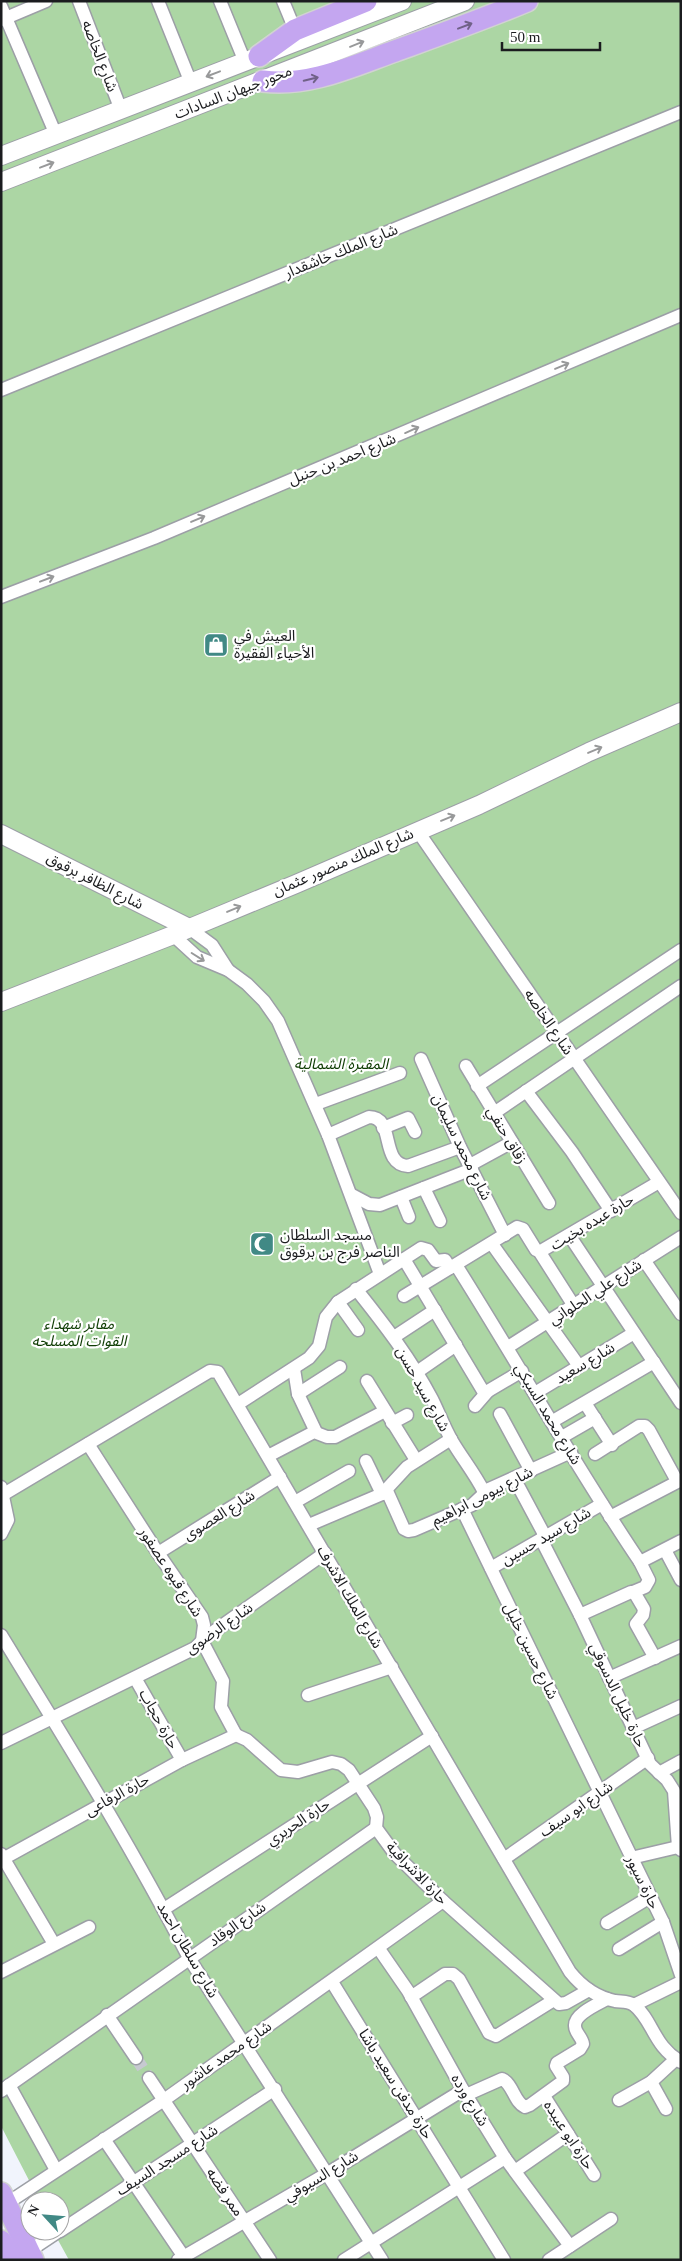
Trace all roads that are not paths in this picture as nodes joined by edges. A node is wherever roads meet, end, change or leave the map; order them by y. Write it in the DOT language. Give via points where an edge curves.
graph roads {
  1 [pos="46,1"];
  2 [pos="79,1"];
  3 [pos="158,1"];
  4 [pos="220,1"];
  5 [pos="283,1"];
  6 [pos="402,1"];
  7 [pos="465,1"];
  8 [pos="527,1"];
  9 [pos="354,3"];
  10 [pos="3,14"];
  11 [pos="295,30"];
  12 [pos="252,59"];
  13 [pos="263,81"];
  14 [pos="191,83"];
  15 [pos="120,110"];
  16 [pos="681,112"];
  17 [pos="56,135"];
  18 [pos="2,155"];
  19 [pos="1,182"];
  20 [pos="681,315"];
  21 [pos="1,390"];
  22 [pos="1,597"];
  23 [pos="681,712"];
  24 [pos="417,830"];
  25 [pos="1,834"];
  26 [pos="189,928"];
  27 [pos="172,935"];
  28 [pos="681,950"];
  29 [pos="228,970"];
  30 [pos="681,986"];
  31 [pos="1,1002"];
  32 [pos="556,1033"];
  33 [pos="574,1058"];
  34 [pos="421,1059"];
  35 [pos="466,1066"];
  36 [pos="400,1073"];
  37 [pos="477,1086"];
  38 [pos="526,1091"];
  39 [pos="316,1104"];
  40 [pos="494,1113"];
  41 [pos="383,1128"];
  42 [pos="415,1132"];
  43 [pos="328,1135"];
  44 [pos="512,1142"];
  45 [pos="460,1147"];
  46 [pos="471,1167"];
  47 [pos="659,1182"];
  48 [pos="424,1188"];
  49 [pos="352,1195"];
  50 [pos="401,1197"];
  51 [pos="549,1203"];
  52 [pos="611,1211"];
  53 [pos="681,1213"];
  54 [pos="409,1217"];
  55 [pos="440,1221"];
  56 [pos="505,1235"];
  57 [pos="569,1235"];
  58 [pos="681,1236"];
  59 [pos="492,1244"];
  60 [pos="539,1251"];
  61 [pos="404,1259"];
  62 [pos="644,1260"];
  63 [pos="453,1267"];
  64 [pos="380,1274"];
  65 [pos="420,1286"];
  66 [pos="602,1287"];
  67 [pos="356,1289"];
  68 [pos="404,1296"];
  69 [pos="338,1302"];
  70 [pos="574,1306"];
  71 [pos="435,1310"];
  72 [pos="681,1314"];
  73 [pos="548,1322"];
  74 [pos="358,1330"];
  75 [pos="634,1333"];
  76 [pos="394,1337"];
  77 [pos="456,1345"];
  78 [pos="508,1348"];
  79 [pos="654,1362"];
  80 [pos="579,1366"];
  81 [pos="340,1367"];
  82 [pos="294,1369"];
  83 [pos="522,1371"];
  84 [pos="417,1372"];
  85 [pos="367,1381"];
  86 [pos="488,1391"];
  87 [pos="535,1393"];
  88 [pos="298,1394"];
  89 [pos="585,1403"];
  90 [pos="681,1403"];
  91 [pos="238,1404"];
  92 [pos="475,1406"];
  93 [pos="385,1411"];
  94 [pos="500,1414"];
  95 [pos="407,1415"];
  96 [pos="595,1418"];
  97 [pos="553,1422"];
  98 [pos="392,1423"];
  99 [pos="316,1432"];
  100 [pos="562,1437"];
  101 [pos="451,1439"];
  102 [pos="88,1444"];
  103 [pos="612,1445"];
  104 [pos="570,1452"];
  105 [pos="595,1454"];
  106 [pos="268,1456"];
  107 [pos="366,1460"];
  108 [pos="416,1460"];
  109 [pos="349,1471"];
  110 [pos="530,1471"];
  111 [pos="280,1477"];
  112 [pos="514,1478"];
  113 [pos="679,1480"];
  114 [pos="3,1491"];
  115 [pos="385,1492"];
  116 [pos="484,1492"];
  117 [pos="295,1502"];
  118 [pos="602,1504"];
  119 [pos="462,1510"];
  120 [pos="610,1517"];
  121 [pos="309,1525"];
  122 [pos="1,1534"];
  123 [pos="543,1538"];
  124 [pos="681,1542"];
  125 [pos="665,1550"];
  126 [pos="158,1553"];
  127 [pos="325,1553"];
  128 [pos="640,1562"];
  129 [pos="490,1568"];
  130 [pos="681,1580"];
  131 [pos="633,1592"];
  132 [pos="580,1615"];
  133 [pos="1,1635"];
  134 [pos="202,1641"];
  135 [pos="681,1646"];
  136 [pos="654,1658"];
  137 [pos="392,1667"];
  138 [pos="135,1678"];
  139 [pos="610,1678"];
  140 [pos="308,1695"];
  141 [pos="681,1706"];
  142 [pos="52,1719"];
  143 [pos="633,1728"];
  144 [pos="236,1735"];
  145 [pos="432,1736"];
  146 [pos="1,1744"];
  147 [pos="648,1758"];
  148 [pos="182,1760"];
  149 [pos="681,1761"];
  150 [pos="659,1773"];
  151 [pos="358,1784"];
  152 [pos="599,1792"];
  153 [pos="102,1803"];
  154 [pos="376,1828"];
  155 [pos="679,1848"];
  156 [pos="2,1857"];
  157 [pos="632,1858"];
  158 [pos="504,1859"];
  159 [pos="650,1897"];
  160 [pos="443,1902"];
  161 [pos="164,1909"];
  162 [pos="663,1922"];
  163 [pos="607,1923"];
  164 [pos="88,1927"];
  165 [pos="54,1944"];
  166 [pos="378,1949"];
  167 [pos="619,1949"];
  168 [pos="189,1958"];
  169 [pos="1,1972"];
  170 [pos="681,1975"];
  171 [pos="332,1982"];
  172 [pos="681,1982"];
  173 [pos="589,1990"];
  174 [pos="412,1998"];
  175 [pos="607,1999"];
  176 [pos="554,2000"];
  177 [pos="634,2005"];
  178 [pos="107,2015"];
  179 [pos="245,2042"];
  180 [pos="136,2058"];
  181 [pos="678,2060"];
  182 [pos="149,2078"];
  183 [pos="651,2082"];
  184 [pos="5,2088"];
  185 [pos="275,2090"];
  186 [pos="465,2093"];
  187 [pos="544,2096"];
  188 [pos="164,2100"];
  189 [pos="620,2100"];
  190 [pos="666,2109"];
  191 [pos="417,2118"];
  192 [pos="568,2134"];
  193 [pos="104,2139"];
  194 [pos="192,2144"];
  195 [pos="505,2158"];
  196 [pos="56,2170"];
  197 [pos="515,2171"];
  198 [pos="328,2173"];
  199 [pos="594,2175"];
  200 [pos="135,2181"];
  201 [pos="459,2187"];
  202 [pos="4,2199"];
  203 [pos="611,2219"];
  204 [pos="244,2222"];
  205 [pos="70,2224"];
  206 [pos="1,2241"];
  207 [pos="46,2241"];
  208 [pos="372,2242"];
  209 [pos="565,2253"];
  210 [pos="24,2257"];
  211 [pos="183,2259"];
  212 [pos="270,2260"];
  213 [pos="344,2260"];
  214 [pos="382,2260"];
  215 [pos="504,2260"];
  216 [pos="549,2260"];
  1 -- 10 [label="street"];
  2 -- 15 [label="street, شارع الخاصه"];
  3 -- 14 [label="street"];
  4 -- 12 [label="street"];
  5 -- 11 [label="street"];
  6 -- 12 [label="main road, محور جيهان السادات"];
  13 -- 7 [label="main road, محور جيهان السادات, one-way"];
  13 -- 8 [label="highway, one-way" via="291,82 315,78"];
  9 -- 11 [label="highway"];
  10 -- 17 [label="street"];
  11 -- 12 [label="highway"];
  12 -- 14 [label="main road, محور جيهان السادات, one-way"];
  19 -- 13 [label="main road, محور جيهان السادات, one-way"];
  14 -- 15 [label="main road, محور جيهان السادات"];
  15 -- 17 [label="main road, محور جيهان السادات"];
  16 -- 21 [label="street, شارع الملك خاشقدار"];
  17 -- 18 [label="main road, محور جيهان السادات"];
  22 -- 20 [label="street, شارع احمد بن حنبل, one-way" via="163,534"];
  24 -- 23 [label="main road, شارع الملك منصور عثمان, one-way"];
  26 -- 24 [label="main road, شارع الملك منصور عثمان, one-way"];
  24 -- 32 [label="street, شارع الخاصه"];
  25 -- 26 [label="main road, شارع الظافر برقوق"];
  26 -- 27 [label="main road, شارع الملك منصور عثمان"];
  26 -- 29 [label="street" via="212,946"];
  27 -- 29 [label="street, one-way" via="197,957"];
  27 -- 31 [label="main road, شارع الملك منصور عثمان"];
  28 -- 32 [label="street"];
  29 -- 39 [label="street" via="264,1001 278,1021"];
  30 -- 33 [label="street"];
  32 -- 33 [label="street, شارع الخاصه"];
  32 -- 37 [label="street"];
  33 -- 38 [label="street"];
  33 -- 47 [label="street, شارع الخاصه"];
  34 -- 45 [label="street, شارع محمد سليمان"];
  35 -- 37 [label="street, زقاق حنفي"];
  36 -- 39 [label="street"];
  37 -- 40 [label="street, زقاق حنفي"];
  38 -- 40 [label="street"];
  38 -- 52 [label="street"];
  39 -- 43 [label="street"];
  40 -- 44 [label="street, زقاق حنفي"];
  41 -- 42 [label="street" via="408,1118"];
  41 -- 43 [label="street" via="379,1119 369,1117"];
  41 -- 45 [label="street" via="393,1159 402,1166"];
  43 -- 49 [label="street"];
  44 -- 46 [label="street"];
  44 -- 51 [label="street, زقاق حنفي"];
  45 -- 46 [label="street, شارع محمد سليمان"];
  46 -- 48 [label="street"];
  46 -- 56 [label="street, شارع محمد سليمان"];
  47 -- 52 [label="street, حارة عبده بخيت"];
  47 -- 53 [label="street, شارع الخاصه"];
  48 -- 50 [label="street"];
  48 -- 55 [label="street"];
  49 -- 50 [label="street" via="374,1206"];
  49 -- 64 [label="street"];
  50 -- 54 [label="street"];
  52 -- 57 [label="street, حارة عبده بخيت"];
  56 -- 59 [label="street, حارة عبده بخيت"];
  56 -- 60 [label="street, حارة عبده بخيت" via="520,1227"];
  57 -- 60 [label="street, حارة عبده بخيت"];
  57 -- 66 [label="street"];
  58 -- 62 [label="street, شارع علي الحلواني"];
  59 -- 63 [label="street, حارة عبده بخيت"];
  59 -- 73 [label="street"];
  60 -- 70 [label="street"];
  61 -- 63 [label="street" via="424,1248 434,1260 445,1260"];
  61 -- 64 [label="street"];
  61 -- 65 [label="street"];
  62 -- 66 [label="street, شارع علي الحلواني"];
  62 -- 72 [label="street"];
  63 -- 65 [label="street, حارة عبده بخيت"];
  63 -- 78 [label="street, شارع محمد السبكي"];
  64 -- 67 [label="street"];
  65 -- 68 [label="street, حارة عبده بخيت"];
  65 -- 71 [label="street"];
  66 -- 70 [label="street, شارع علي الحلواني"];
  66 -- 75 [label="street"];
  67 -- 69 [label="street"];
  67 -- 76 [label="street, شارع سيد حسن"];
  69 -- 74 [label="street"];
  69 -- 82 [label="street" via="326,1317 314,1352"];
  70 -- 73 [label="street, شارع علي الحلواني"];
  71 -- 76 [label="street"];
  71 -- 77 [label="street"];
  73 -- 78 [label="street, شارع علي الحلواني"];
  73 -- 80 [label="street"];
  75 -- 79 [label="street"];
  75 -- 80 [label="street, شارع سعيد"];
  76 -- 84 [label="street, شارع سيد حسن"];
  77 -- 84 [label="street"];
  77 -- 86 [label="street" via="482,1390"];
  78 -- 83 [label="street, شارع محمد السبكي"];
  79 -- 89 [label="street"];
  79 -- 90 [label="street"];
  80 -- 87 [label="street, شارع سعيد"];
  81 -- 88 [label="street"];
  82 -- 88 [label="street"];
  82 -- 91 [label="street"];
  83 -- 86 [label="street"];
  83 -- 87 [label="street, شارع محمد السبكي"];
  84 -- 101 [label="street, شارع سيد حسن"];
  85 -- 93 [label="street"];
  86 -- 92 [label="street"];
  87 -- 97 [label="street, شارع محمد السبكي"];
  88 -- 99 [label="street"];
  89 -- 96 [label="street"];
  89 -- 97 [label="street"];
  91 -- 102 [label="street, شارع الملك الاشرف" via="218,1372 210,1371"];
  91 -- 106 [label="street, شارع الملك الاشرف"];
  93 -- 98 [label="street"];
  93 -- 99 [label="street" via="335,1437"];
  94 -- 110 [label="street"];
  95 -- 98 [label="street"];
  96 -- 100 [label="street"];
  96 -- 103 [label="street"];
  97 -- 100 [label="street, شارع محمد السبكي"];
  98 -- 108 [label="street"];
  99 -- 106 [label="street"];
  100 -- 104 [label="street, شارع محمد السبكي"];
  101 -- 108 [label="street"];
  101 -- 116 [label="street, شارع سيد حسن" via="477,1476"];
  102 -- 114 [label="street, شارع الملك الاشرف"];
  102 -- 126 [label="street, شارع قبوه عصفور"];
  103 -- 105 [label="street"];
  103 -- 113 [label="street" via="639,1426 647,1428"];
  104 -- 110 [label="street, شارع بيومى ابراهيم"];
  104 -- 118 [label="street, شارع محمد السبكي"];
  106 -- 111 [label="street, شارع الملك الاشرف"];
  107 -- 115 [label="street"];
  108 -- 115 [label="street"];
  109 -- 117 [label="street"];
  110 -- 112 [label="street, شارع بيومى ابراهيم"];
  111 -- 117 [label="street, شارع الملك الاشرف"];
  111 -- 126 [label="street, شارع العصوى"];
  112 -- 116 [label="street, شارع بيومى ابراهيم"];
  112 -- 123 [label="street, حارة خليل الدسوقي"];
  113 -- 120 [label="street"];
  114 -- 122 [label="street" via="8,1520"];
  115 -- 119 [label="street, شارع بيومى ابراهيم" via="408,1531"];
  115 -- 121 [label="street"];
  116 -- 119 [label="street, شارع بيومى ابراهيم"];
  117 -- 121 [label="street, شارع الملك الاشرف"];
  118 -- 120 [label="street, شارع محمد السبكي"];
  118 -- 123 [label="street, شارع سيد حسين"];
  119 -- 129 [label="street, شارع حسين خليل"];
  120 -- 128 [label="street, شارع محمد السبكي"];
  121 -- 127 [label="street, شارع الملك الاشرف"];
  123 -- 129 [label="street, شارع سيد حسين"];
  123 -- 132 [label="street, حارة خليل الدسوقي"];
  124 -- 125 [label="street"];
  125 -- 128 [label="street"];
  125 -- 130 [label="street"];
  126 -- 134 [label="street, شارع قبوه عصفور" via="202,1617"];
  127 -- 134 [label="street, شارع الرضوى"];
  127 -- 137 [label="street, شارع الملك الاشرف"];
  128 -- 131 [label="street, شارع محمد السبكي" via="649,1580 645,1587"];
  129 -- 152 [label="street, شارع حسين خليل"];
  131 -- 132 [label="street"];
  131 -- 136 [label="street" via="644,1609 636,1624"];
  132 -- 139 [label="street, حارة خليل الدسوقي"];
  133 -- 142 [label="street, شارع سلطان احمد"];
  134 -- 138 [label="street, شارع الرضوى" via="195,1648"];
  134 -- 144 [label="street, شارع قبوه عصفور" via="223,1681 222,1707"];
  135 -- 136 [label="street"];
  136 -- 139 [label="street"];
  137 -- 140 [label="street"];
  137 -- 145 [label="street, شارع الملك الاشرف"];
  138 -- 142 [label="street, شارع الرضوى"];
  138 -- 148 [label="street, حارة حجاب"];
  139 -- 143 [label="street, حارة خليل الدسوقي"];
  141 -- 143 [label="street"];
  142 -- 146 [label="street, شارع الرضوى"];
  142 -- 153 [label="street, شارع سلطان احمد"];
  143 -- 147 [label="street, حارة خليل الدسوقي"];
  144 -- 148 [label="street, حارة الرفاعى"];
  144 -- 151 [label="street, حارة الاشرافية" via="247,1740 281,1770 298,1772 332,1762 349,1770"];
  145 -- 151 [label="street, حارة الحريري"];
  145 -- 158 [label="street, شارع الملك الاشرف"];
  147 -- 150 [label="street, حارة خليل الدسوقي"];
  147 -- 152 [label="street, شارع ابو سيف"];
  148 -- 153 [label="street, حارة الرفاعى"];
  149 -- 150 [label="street"];
  150 -- 155 [label="street, حارة خليل الدسوقي" via="674,1791"];
  151 -- 154 [label="street, حارة الاشرافية" via="376,1812"];
  151 -- 161 [label="street, حارة الحريري"];
  152 -- 157 [label="street, حارة سيور"];
  152 -- 158 [label="street, شارع ابو سيف"];
  153 -- 156 [label="street, حارة الرفاعى"];
  153 -- 161 [label="street, شارع سلطان احمد"];
  154 -- 160 [label="street, حارة الاشرافية" via="395,1854"];
  154 -- 168 [label="street, شارع الوقاد"];
  155 -- 157 [label="street"];
  156 -- 165 [label="street"];
  157 -- 159 [label="street, حارة سيور"];
  158 -- 173 [label="street, شارع الملك الاشرف" via="570,1972"];
  159 -- 162 [label="street, حارة سيور"];
  159 -- 163 [label="street"];
  160 -- 166 [label="street, شارع محمد عاشور"];
  160 -- 176 [label="street, حارة الاشرافية"];
  161 -- 168 [label="street, شارع سلطان احمد"];
  162 -- 167 [label="street"];
  162 -- 170 [label="street, حارة سيور"];
  164 -- 165 [label="street"];
  165 -- 169 [label="street"];
  166 -- 171 [label="street, شارع محمد عاشور"];
  166 -- 174 [label="street, شارع ورده"];
  168 -- 178 [label="street, شارع الوقاد"];
  168 -- 179 [label="street, شارع سلطان احمد"];
  171 -- 179 [label="street, شارع محمد عاشور"];
  171 -- 191 [label="street, حارة مدفن سعيد باشا"];
  172 -- 177 [label="street"];
  173 -- 175 [label="street, شارع الملك الاشرف"];
  173 -- 176 [label="street" via="564,2004"];
  174 -- 176 [label="street" via="445,1974 453,1974 489,2033 496,2036"];
  174 -- 186 [label="street, شارع ورده"];
  175 -- 177 [label="street, شارع الملك الاشرف"];
  175 -- 187 [label="street" via="577,2018 575,2028 583,2041 582,2047 557,2063 564,2080"];
  177 -- 181 [label="street" via="660,2045"];
  178 -- 180 [label="street"];
  178 -- 184 [label="street, شارع الوقاد"];
  179 -- 185 [label="street, شارع سلطان احمد"];
  179 -- 188 [label="street, شارع محمد عاشور"];
  181 -- 183 [label="street"];
  182 -- 188 [label="street, ممر فضه"];
  183 -- 189 [label="street"];
  183 -- 190 [label="street"];
  184 -- 196 [label="street"];
  185 -- 194 [label="street, شارع مسجد السيف"];
  185 -- 198 [label="street, شارع سلطان احمد"];
  186 -- 187 [label="street, شارع السيوفي" via="502,2079 523,2106 528,2107"];
  186 -- 191 [label="street, شارع السيوفي"];
  186 -- 195 [label="street, شارع ورده"];
  187 -- 192 [label="street, حارة ابو عبيده"];
  188 -- 193 [label="street, شارع محمد عاشور"];
  188 -- 194 [label="street, ممر فضه"];
  191 -- 198 [label="street, شارع السيوفي"];
  191 -- 201 [label="street, حارة مدفن سعيد باشا"];
  192 -- 197 [label="street"];
  192 -- 199 [label="street, حارة ابو عبيده"];
  193 -- 196 [label="street, شارع محمد عاشور"];
  193 -- 200 [label="street"];
  194 -- 200 [label="street, شارع مسجد السيف"];
  194 -- 204 [label="street, ممر فضه"];
  195 -- 197 [label="street, شارع ورده"];
  195 -- 201 [label="street"];
  196 -- 202 [label="street, شارع محمد عاشور"];
  197 -- 209 [label="street, شارع ورده"];
  198 -- 204 [label="street, شارع السيوفي"];
  198 -- 208 [label="street, شارع سلطان احمد"];
  200 -- 205 [label="street, شارع مسجد السيف"];
  200 -- 211 [label="street"];
  201 -- 208 [label="street"];
  201 -- 215 [label="street, حارة مدفن سعيد باشا"];
  202 -- 210 [label="highway"];
  203 -- 209 [label="street"];
  204 -- 211 [label="street, شارع السيوفي"];
  204 -- 212 [label="street, ممر فضه"];
  206 -- 210 [label="highway"];
  207 -- 210 [label="street, شارع مسجد السيف"];
  208 -- 213 [label="street"];
  208 -- 214 [label="street, شارع سلطان احمد"];
  209 -- 216 [label="street"];
}
